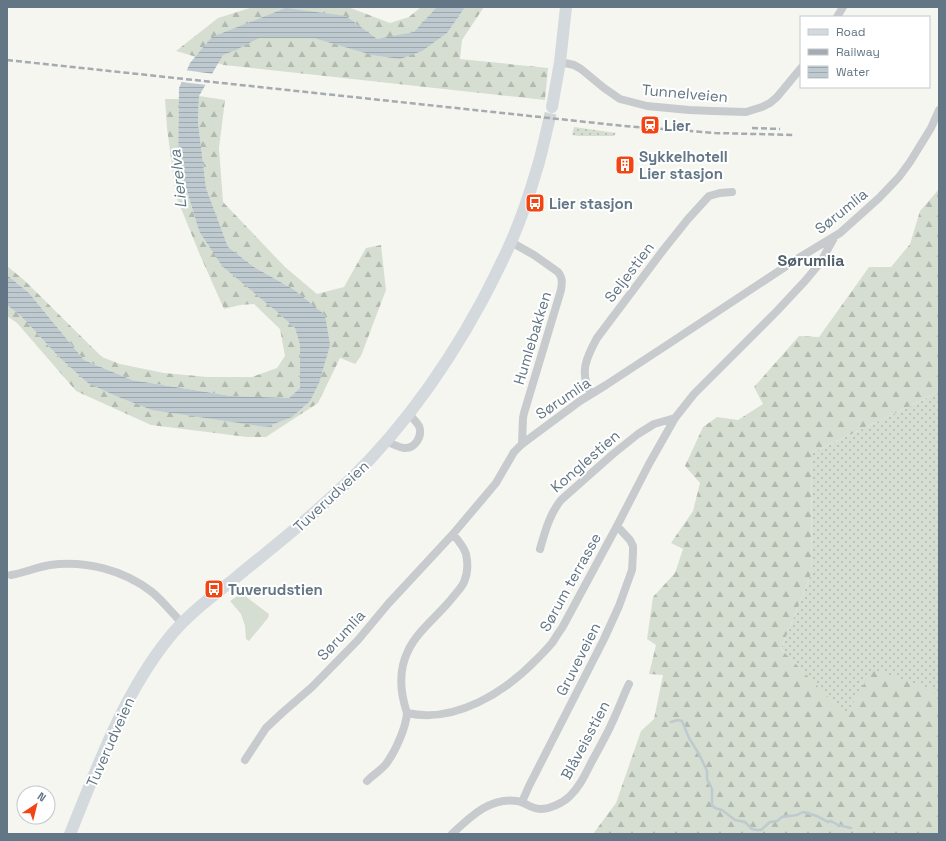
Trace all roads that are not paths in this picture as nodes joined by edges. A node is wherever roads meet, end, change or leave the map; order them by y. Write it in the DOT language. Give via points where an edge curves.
graph roads {
  1 [pos="566,7"];
  2 [pos="843,7"];
  3 [pos="838,16"];
  4 [pos="560,62"];
  5 [pos="800,69"];
  6 [pos="552,107"];
  7 [pos="939,110"];
  8 [pos="548,125"];
  9 [pos="732,192"];
  10 [pos="834,237"];
  11 [pos="511,242"];
  12 [pos="591,394"];
  13 [pos="409,414"];
  14 [pos="675,418"];
  15 [pos="386,441"];
  16 [pos="522,444"];
  17 [pos="617,526"];
  18 [pos="453,534"];
  19 [pos="540,549"];
  20 [pos="11,574"];
  21 [pos="182,623"];
  22 [pos="629,684"];
  23 [pos="407,713"];
  24 [pos="246,760"];
  25 [pos="367,781"];
  26 [pos="522,802"];
  27 [pos="70,834"];
  28 [pos="452,834"];
  1 -- 4 [label="main road"];
  2 -- 3 [label="street"];
  4 -- 5 [label="street, Tunnelveien" via="581,69 620,99 647,106 746,112 770,103"];
  4 -- 6 [label="main road"];
  7 -- 10 [label="street, Sørumlia" via="931,128 899,177"];
  8 -- 11 [label="main road, Tuverudveien" via="536,172"];
  9 -- 12 [label="street, Seljestien" via="709,196 664,249 597,338 584,370"];
  10 -- 12 [label="street, Sørumlia"];
  10 -- 14 [label="street, Sørum terrasse" via="820,263 805,281 694,394"];
  11 -- 13 [label="main road, Tuverudveien" via="459,341"];
  11 -- 16 [label="street, Humlebakken" via="534,255 562,279 561,290 524,413"];
  12 -- 16 [label="street, Sørumlia"];
  13 -- 15 [label="main road, Tuverudveien"];
  13 -- 15 [label="street" via="419,427 417,442 411,447 404,448"];
  14 -- 17 [label="street, Sørum terrasse"];
  14 -- 19 [label="street, Konglestien" via="654,424 638,434 561,500 548,521"];
  15 -- 21 [label="main road, Tuverudveien" via="329,500"];
  16 -- 18 [label="street, Sørumlia" via="514,452 496,483"];
  17 -- 23 [label="street, Sørum terrasse" via="562,628 551,644 521,675 499,692 456,711 435,715"];
  17 -- 26 [label="street, Gruveveien" via="630,540 633,553 632,570 604,639"];
  18 -- 23 [label="street" via="466,554 465,580 452,599 417,636 406,656 400,688"];
  18 -- 24 [label="street, Sørumlia" via="358,640 312,687 266,728"];
  20 -- 21 [label="street" via="68,564 107,569 144,586"];
  21 -- 27 [label="main road, Tuverudveien" via="158,652 131,694"];
  22 -- 26 [label="street, Blåveisstien" via="606,736 579,786 569,797 550,807 532,808"];
  23 -- 25 [label="street" via="398,742 387,763"];
  26 -- 28 [label="street, Blåveisstien" via="496,802 476,813"];
}
